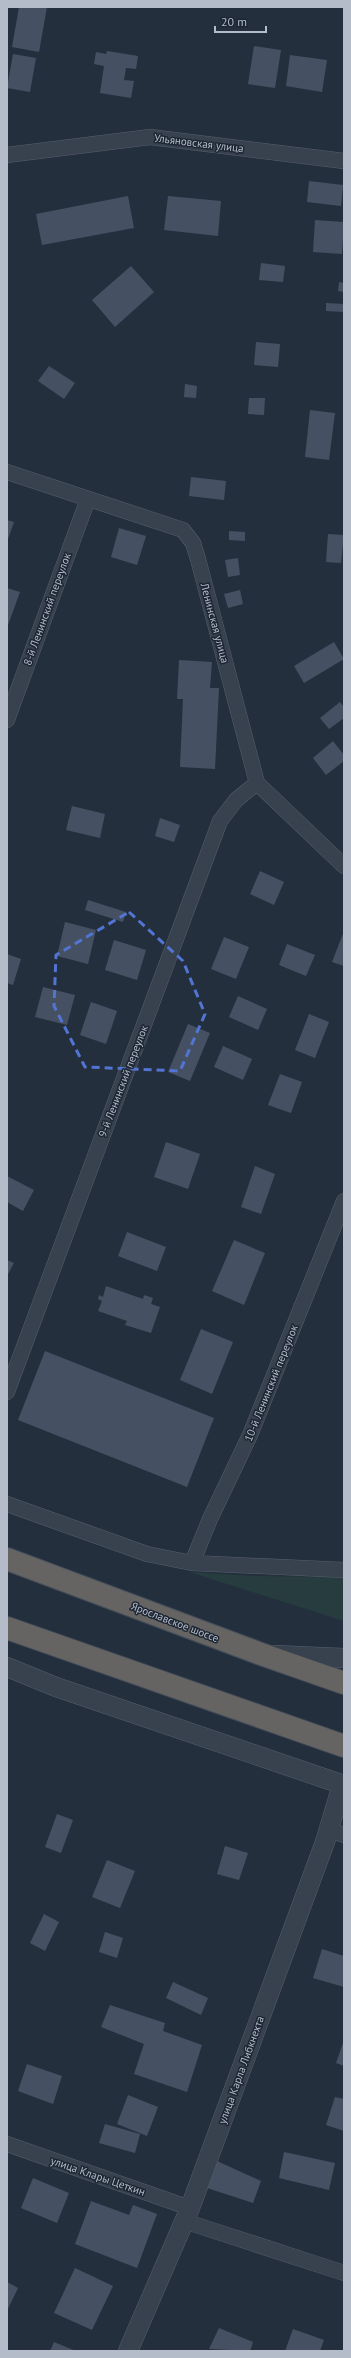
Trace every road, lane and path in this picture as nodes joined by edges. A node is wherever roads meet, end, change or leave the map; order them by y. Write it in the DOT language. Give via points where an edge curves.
graph roads {
  1 [pos="7,155"];
  2 [pos="344,161"];
  3 [pos="7,472"];
  4 [pos="88,499"];
  5 [pos="7,720"];
  6 [pos="257,783"];
  7 [pos="344,866"];
  8 [pos="344,1201"];
  9 [pos="7,1392"];
  10 [pos="7,1504"];
  11 [pos="7,1559"];
  12 [pos="192,1564"];
  13 [pos="344,1570"];
  14 [pos="7,1628"];
  15 [pos="261,1654"];
  16 [pos="344,1658"];
  17 [pos="7,1666"];
  18 [pos="344,1683"];
  19 [pos="344,1746"];
  20 [pos="343,1785"];
  21 [pos="336,1832"];
  22 [pos="7,2144"];
  23 [pos="187,2215"];
  24 [pos="344,2273"];
  25 [pos="128,2351"];
  1 -- 2 [label="street, Ульяновская улица" via="150,137"];
  3 -- 4 [label="street, Ленинская улица"];
  4 -- 5 [label="street, 8-й Ленинский переулок"];
  4 -- 6 [label="street, Ленинская улица" via="183,530 193,544"];
  6 -- 7 [label="street"];
  6 -- 9 [label="street, 9-й Ленинский переулок" via="236,800 220,822"];
  8 -- 12 [label="street, 10-й Ленинский переулок" via="250,1435 210,1519"];
  10 -- 12 [label="street" via="147,1554"];
  11 -- 15 [label="highway, Ярославское шоссе"];
  12 -- 13 [label="street"];
  14 -- 19 [label="highway"];
  15 -- 16 [label="street"];
  15 -- 18 [label="highway, Ярославское шоссе"];
  17 -- 20 [label="street" via="56,1687"];
  20 -- 21 [label="street, улица Карла Либкнехта"];
  21 -- 23 [label="street, улица Карла Либкнехта"];
  22 -- 23 [label="street, улица Клары Цеткин"];
  23 -- 24 [label="street, улица Клары Цеткин"];
  23 -- 25 [label="street, улица Карла Либкнехта"];
}
